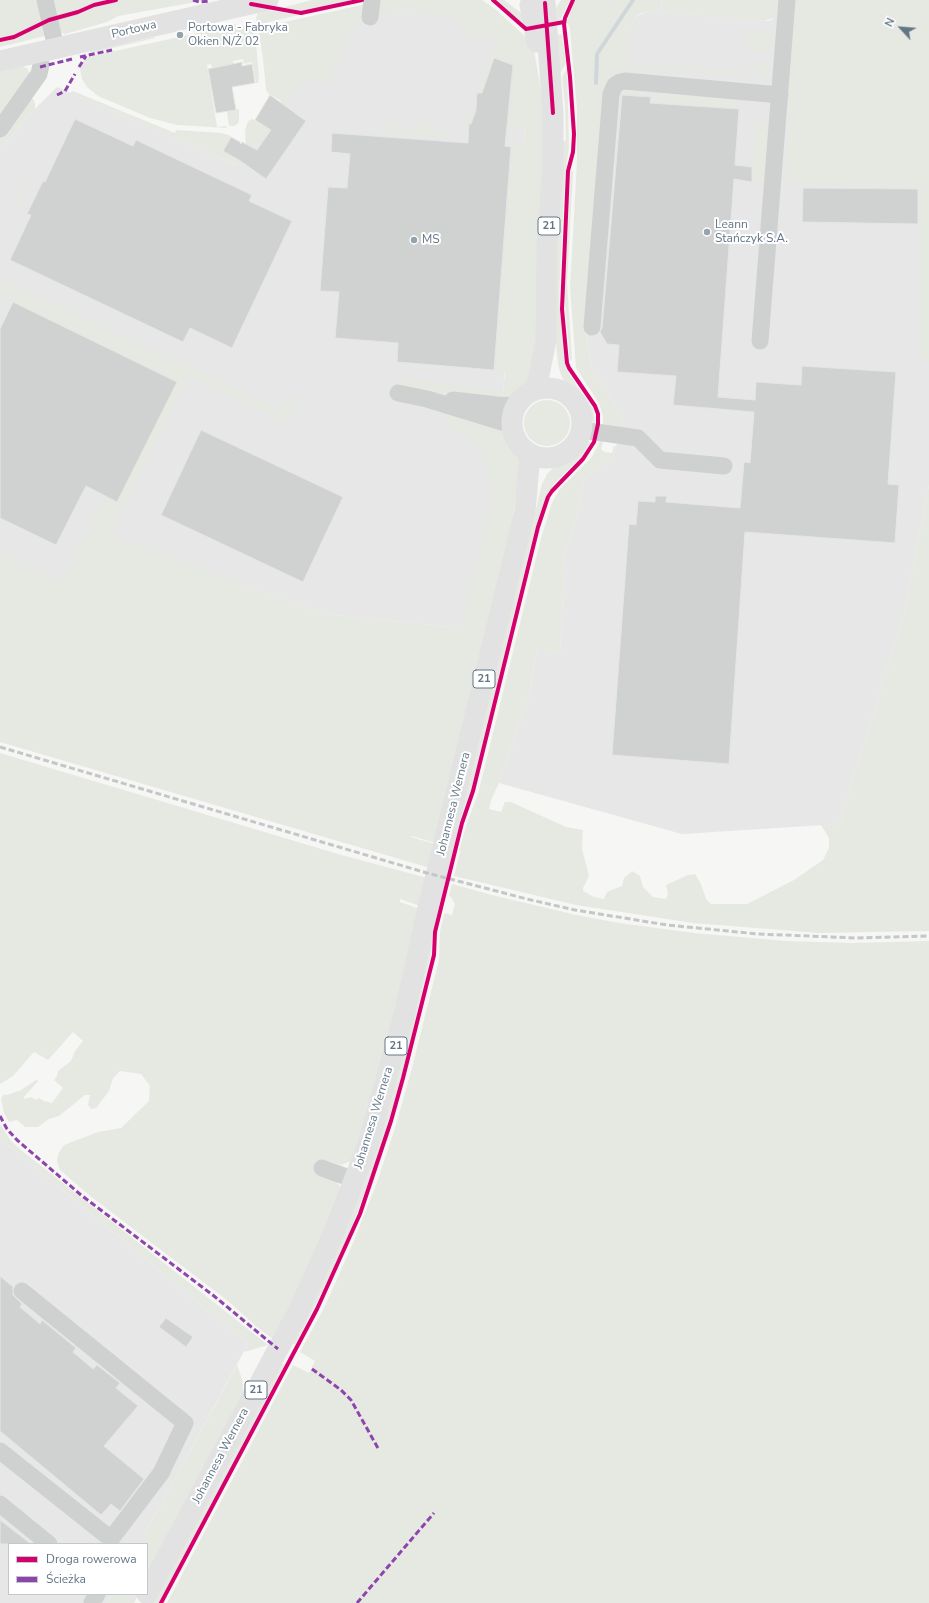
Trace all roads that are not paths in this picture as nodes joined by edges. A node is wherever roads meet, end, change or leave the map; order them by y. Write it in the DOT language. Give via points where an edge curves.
graph roads {
  1 [pos="45,0"];
  2 [pos="372,0"];
  3 [pos="787,0"];
  4 [pos="257,1"];
  5 [pos="535,2"];
  6 [pos="370,17"];
  7 [pos="48,50"];
  8 [pos="0,61"];
  9 [pos="780,95"];
  10 [pos="0,129"];
  11 [pos="592,327"];
  12 [pos="760,341"];
  13 [pos="546,389"];
  14 [pos="398,393"];
  15 [pos="514,415"];
  16 [pos="582,430"];
  17 [pos="539,457"];
  18 [pos="724,466"];
  19 [pos="322,1168"];
  20 [pos="355,1180"];
  21 [pos="22,1291"];
  22 [pos="0,1451"];
  23 [pos="0,1504"];
  24 [pos="48,1543"];
  25 [pos="148,1592"];
  1 -- 7 [label="street"];
  2 -- 6 [label="street"];
  3 -- 9 [label="street"];
  4 -- 7 [label="main road, Portowa"];
  5 -- 13 [label="main road, 21" via="553,113 553,167 547,247"];
  7 -- 8 [label="main road, Portowa"];
  7 -- 10 [label="street" via="39,74"];
  9 -- 11 [label="street" via="625,81 615,85 611,94"];
  9 -- 12 [label="street"];
  13 -- 15 [label="main road" via="528,394"];
  13 -- 16 [label="main road" via="566,393 574,400 582,419"];
  14 -- 15 [label="street" via="496,405"];
  15 -- 17 [label="main road" via="517,441 523,449"];
  16 -- 17 [label="main road" via="575,444 563,455"];
  16 -- 18 [label="street" via="638,438 660,460"];
  17 -- 20 [label="main road, Johannesa Wernera / 21" via="405,1011"];
  19 -- 20 [label="street"];
  20 -- 25 [label="main road, Johannesa Wernera / 21" via="298,1310"];
  21 -- 22 [label="street" via="186,1423 162,1472 111,1539"];
  23 -- 24 [label="street"];
}
